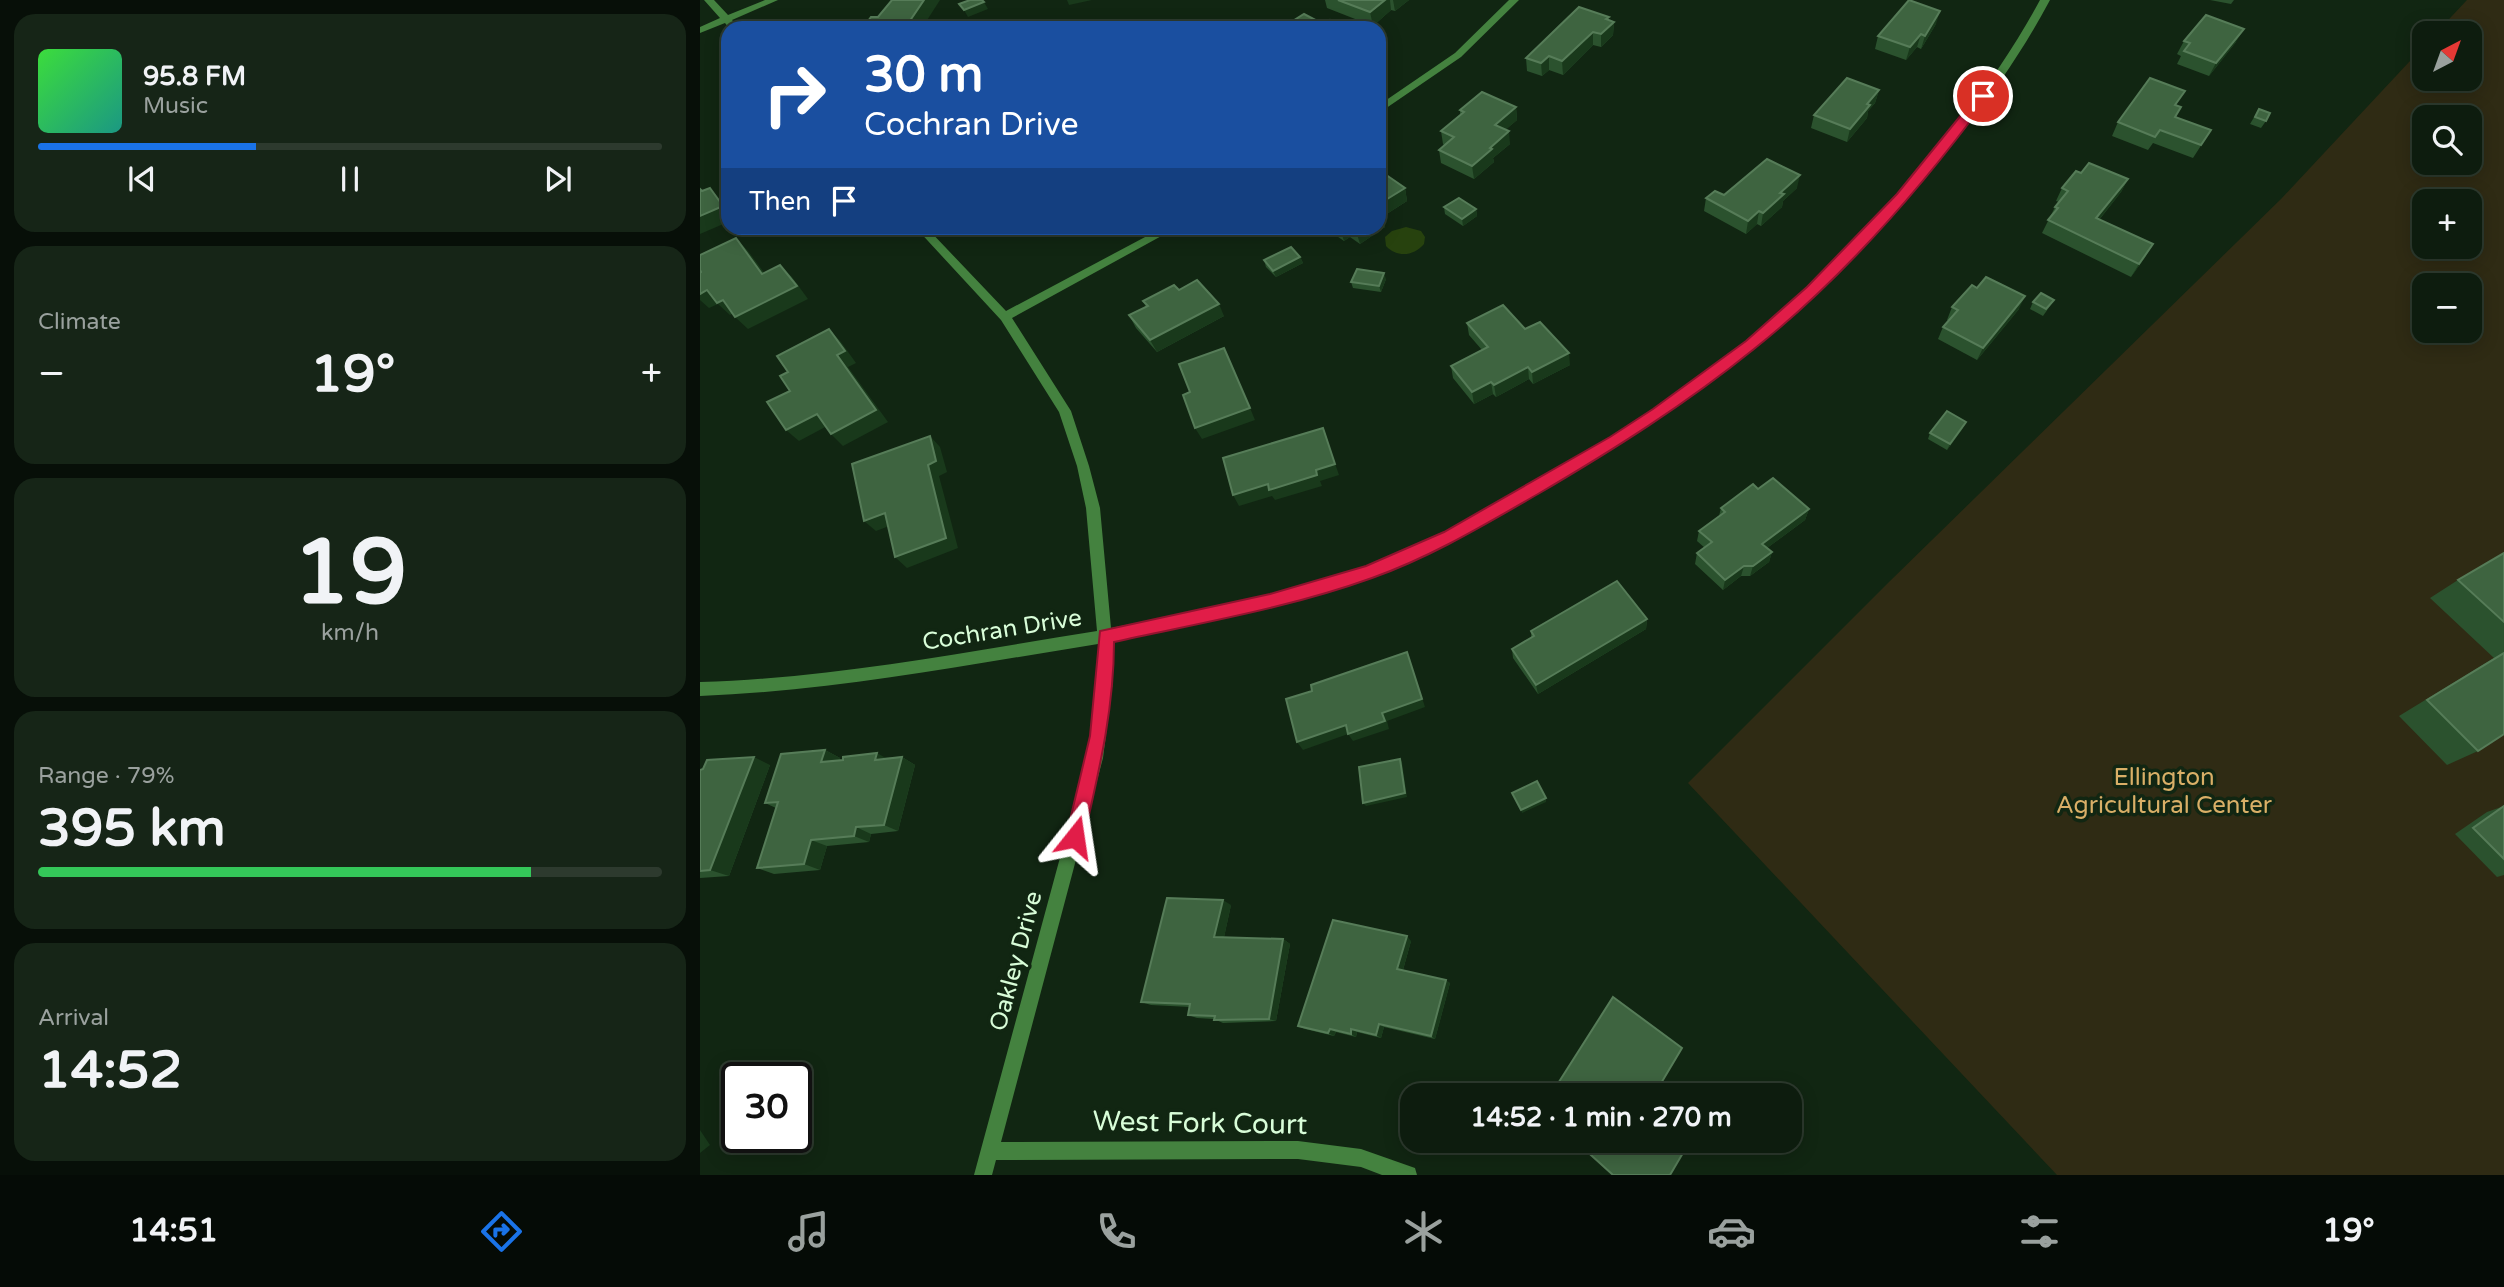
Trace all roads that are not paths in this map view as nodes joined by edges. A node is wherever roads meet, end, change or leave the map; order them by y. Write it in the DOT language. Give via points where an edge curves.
graph roads {
  1 [pos="709,0"];
  2 [pos="773,0"];
  3 [pos="1514,0"];
  4 [pos="2045,0"];
  5 [pos="726,19"];
  6 [pos="721,21"];
  7 [pos="721,21"];
  8 [pos="700,30"];
  9 [pos="1386,105"];
  10 [pos="928,235"];
  11 [pos="1157,235"];
  12 [pos="1004,317"];
  13 [pos="1105,636"];
  14 [pos="700,689"];
  15 [pos="989,1151"];
  16 [pos="983,1175"];
  17 [pos="1408,1175"];
  1 -- 5 [label="street"];
  2 -- 5 [label="street"];
  3 -- 9 [label="street" via="1458,55"];
  4 -- 13 [label="street, Cochran Drive" via="2010,60 1901,197 1801,300 1750,345 1658,413 1500,510 1369,572 1270,601"];
  5 -- 6 [label="street"];
  7 -- 8 [label="street"];
  10 -- 12 [label="street, Oakley Drive"];
  11 -- 12 [label="street"];
  12 -- 13 [label="street, Oakley Drive" via="1058,400 1080,455 1093,508"];
  13 -- 14 [label="street, Cochran Drive" via="862,675"];
  13 -- 15 [label="street, Oakley Drive" via="1106,680 1096,758"];
  15 -- 16 [label="street, Oakley Drive"];
  15 -- 17 [label="street, West Fork Court" via="1298,1150 1361,1158"];
}
